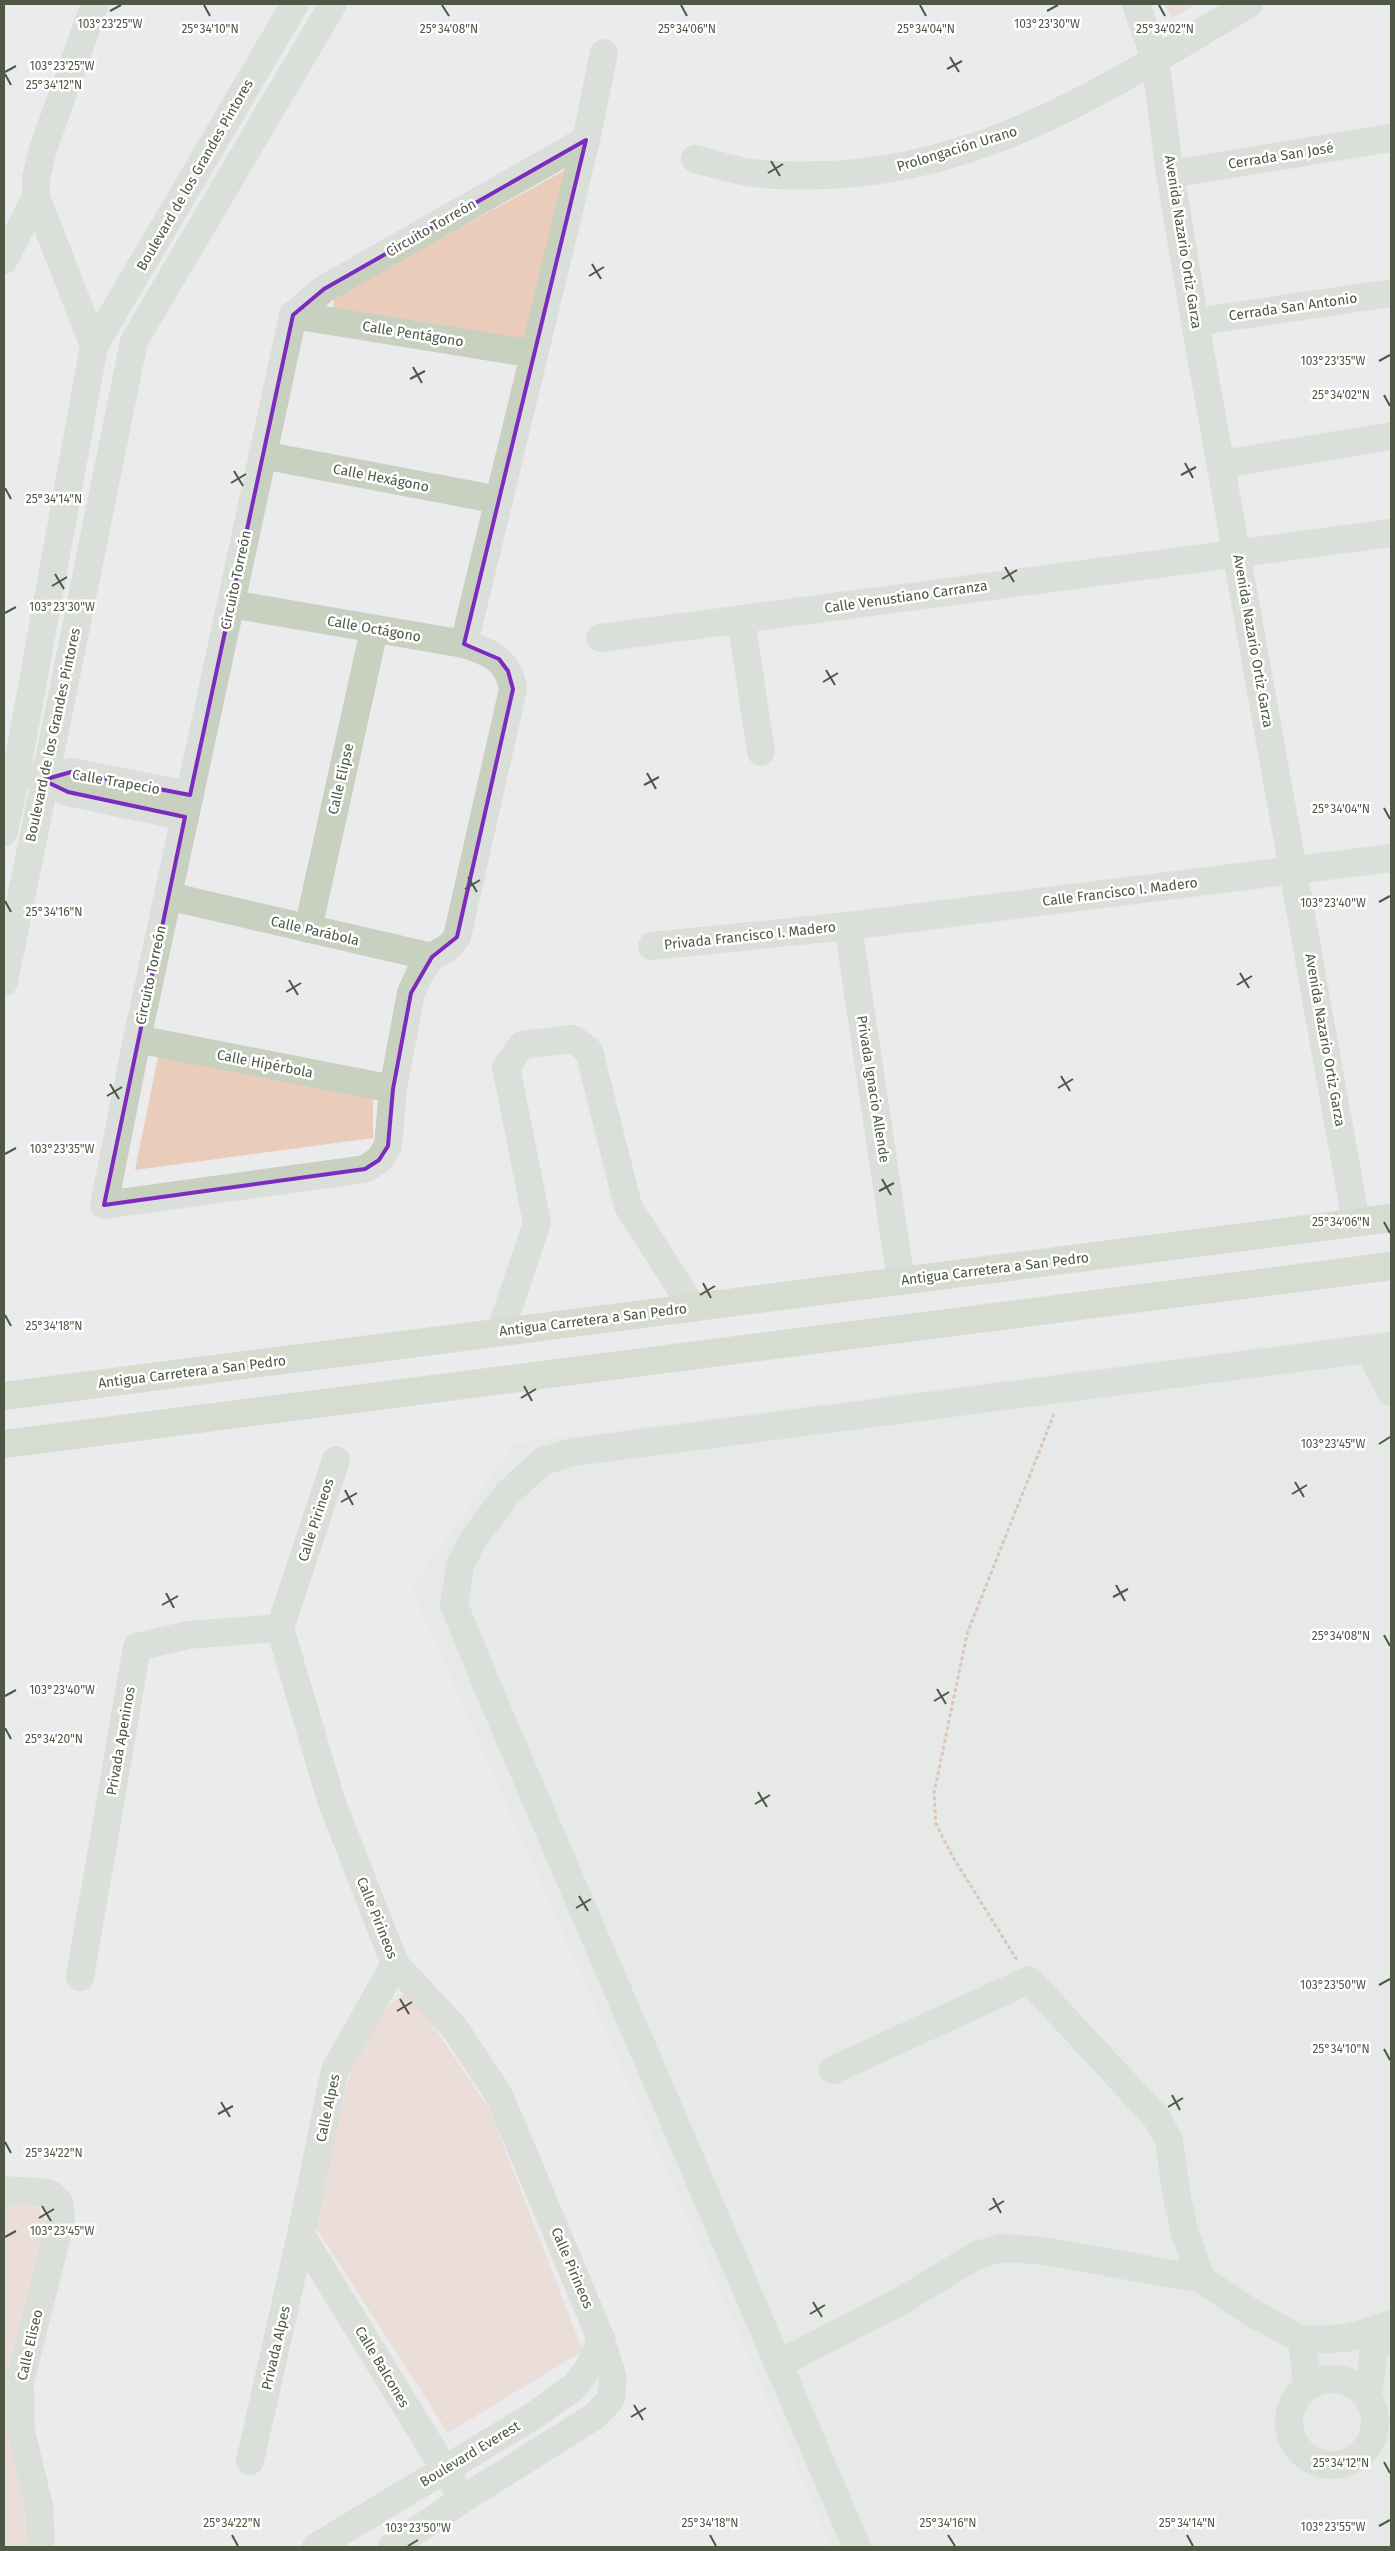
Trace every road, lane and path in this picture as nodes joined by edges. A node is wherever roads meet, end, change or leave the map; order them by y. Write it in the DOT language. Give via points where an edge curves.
graph roads {
  1 [pos="95,4"];
  2 [pos="295,4"];
  3 [pos="333,4"];
  4 [pos="1136,4"];
  5 [pos="1249,4"];
  6 [pos="604,53"];
  7 [pos="1156,59"];
  8 [pos="1391,138"];
  9 [pos="586,140"];
  10 [pos="695,159"];
  11 [pos="1170,174"];
  12 [pos="36,197"];
  13 [pos="4,260"];
  14 [pos="1391,293"];
  15 [pos="292,315"];
  16 [pos="1195,322"];
  17 [pos="134,341"];
  18 [pos="94,346"];
  19 [pos="534,354"];
  20 [pos="1391,436"];
  21 [pos="262,455"];
  22 [pos="1222,464"];
  23 [pos="499,500"];
  24 [pos="1391,532"];
  25 [pos="1237,553"];
  26 [pos="231,604"];
  27 [pos="741,619"];
  28 [pos="374,630"];
  29 [pos="600,638"];
  30 [pos="464,644"];
  31 [pos="761,752"];
  32 [pos="11,767"];
  33 [pos="43,780"];
  34 [pos="187,806"];
  35 [pos="4,832"];
  36 [pos="1391,858"];
  37 [pos="1295,870"];
  38 [pos="168,896"];
  39 [pos="848,926"];
  40 [pos="308,929"];
  41 [pos="652,946"];
  42 [pos="432,957"];
  43 [pos="4,982"];
  44 [pos="137,1039"];
  45 [pos="393,1089"];
  46 [pos="1391,1218"];
  47 [pos="1356,1222"];
  48 [pos="1391,1266"];
  49 [pos="902,1281"];
  50 [pos="693,1308"];
  51 [pos="500,1332"];
  52 [pos="1380,1347"];
  53 [pos="1065,1387"];
  54 [pos="1391,1392"];
  55 [pos="4,1396"];
  56 [pos="4,1444"];
  57 [pos="336,1460"];
  58 [pos="280,1628"];
  59 [pos="395,1964"];
  60 [pos="80,1978"];
  61 [pos="1029,1980"];
  62 [pos="834,2070"];
  63 [pos="4,2190"];
  64 [pos="302,2235"];
  65 [pos="1201,2279"];
  66 [pos="1391,2324"];
  67 [pos="1391,2330"];
  68 [pos="1347,2338"];
  69 [pos="601,2339"];
  70 [pos="1302,2340"];
  71 [pos="778,2364"];
  72 [pos="1314,2382"];
  73 [pos="1368,2397"];
  74 [pos="250,2461"];
  75 [pos="444,2469"];
  76 [pos="463,2499"];
  77 [pos="38,2547"];
  78 [pos="316,2547"];
  79 [pos="392,2547"];
  80 [pos="857,2547"];
  1 -- 12 [label="street" via="43,149 36,178"];
  2 -- 18 [label="street, Boulevard de los Grandes Pintores"];
  3 -- 17 [label="street, Boulevard de los Grandes Pintores"];
  4 -- 7 [label="street, Avenida Nazario Ortiz Garza"];
  5 -- 7 [label="street, Prolongación Urano"];
  6 -- 9 [label="street"];
  7 -- 10 [label="street, Prolongación Urano" via="1092,97 1010,136 882,171 806,177 747,172"];
  7 -- 11 [label="street, Avenida Nazario Ortiz Garza"];
  8 -- 11 [label="street, Cerrada San José"];
  9 -- 15 [label="street, Circuito Torreón" via="324,289"];
  9 -- 19 [label="street"];
  11 -- 16 [label="street, Avenida Nazario Ortiz Garza"];
  12 -- 13 [label="street"];
  12 -- 18 [label="street"];
  14 -- 16 [label="street, Cerrada San Antonio"];
  15 -- 19 [label="street, Calle Pentágono"];
  15 -- 21 [label="street, Circuito Torreón"];
  16 -- 22 [label="street, Avenida Nazario Ortiz Garza"];
  17 -- 18 [label="street"];
  17 -- 33 [label="street, Boulevard de los Grandes Pintores"];
  18 -- 32 [label="street, Boulevard de los Grandes Pintores"];
  19 -- 23 [label="street"];
  20 -- 22 [label="street"];
  21 -- 23 [label="street, Calle Hexágono"];
  21 -- 26 [label="street, Circuito Torreón"];
  22 -- 25 [label="street, Avenida Nazario Ortiz Garza"];
  23 -- 30 [label="street"];
  24 -- 25 [label="street, Calle Venustiano Carranza"];
  25 -- 27 [label="street, Calle Venustiano Carranza"];
  25 -- 37 [label="street, Avenida Nazario Ortiz Garza"];
  26 -- 28 [label="street, Calle Octágono"];
  26 -- 34 [label="street, Circuito Torreón"];
  27 -- 29 [label="street, Calle Venustiano Carranza"];
  27 -- 31 [label="street"];
  28 -- 30 [label="street, Calle Octágono"];
  28 -- 40 [label="street, Calle Elipse"];
  30 -- 42 [label="street, Calle Octágono" via="486,650 499,659 508,671 513,689 457,937"];
  32 -- 33 [label="street"];
  32 -- 35 [label="street, Boulevard de los Grandes Pintores"];
  33 -- 34 [label="street, Calle Trapecio" via="71,772"];
  33 -- 43 [label="street, Boulevard de los Grandes Pintores"];
  34 -- 38 [label="street, Circuito Torreón"];
  36 -- 37 [label="street, Calle Francisco I. Madero"];
  37 -- 39 [label="street, Calle Francisco I. Madero"];
  37 -- 47 [label="street, Avenida Nazario Ortiz Garza"];
  38 -- 40 [label="street, Calle Parábola"];
  38 -- 44 [label="street, Circuito Torreón"];
  39 -- 41 [label="street, Privada Francisco I. Madero"];
  39 -- 49 [label="street, Privada Ignacio Allende"];
  40 -- 42 [label="street, Calle Parábola"];
  42 -- 45 [label="street, Circuito Torreón" via="411,993"];
  44 -- 45 [label="street, Calle Hipérbola"];
  44 -- 45 [label="street, Circuito Torreón" via="104,1205 365,1169 379,1160 388,1146"];
  46 -- 47 [label="main road, Antigua Carretera a San Pedro"];
  47 -- 49 [label="main road, Antigua Carretera a San Pedro"];
  48 -- 56 [label="main road"];
  49 -- 50 [label="main road, Antigua Carretera a San Pedro"];
  50 -- 51 [label="main road, Antigua Carretera a San Pedro"];
  50 -- 51 [label="street" via="628,1206 589,1051 573,1039 522,1045 506,1067 537,1223"];
  51 -- 55 [label="main road, Antigua Carretera a San Pedro"];
  52 -- 53 [label="street"];
  52 -- 54 [label="street"];
  53 -- 61 [label="path" via="968,1634 934,1793 936,1824"];
  53 -- 71 [label="street" via="574,1452 543,1461 508,1493 472,1542 460,1566 454,1605"];
  57 -- 58 [label="street, Calle Pirineos"];
  58 -- 59 [label="street, Calle Pirineos" via="331,1800"];
  58 -- 60 [label="street, Privada Apeninos" via="188,1635 137,1647"];
  59 -- 64 [label="street, Calle Alpes" via="335,2070"];
  59 -- 69 [label="street, Calle Pirineos" via="454,2027 499,2095"];
  61 -- 62 [label="street"];
  61 -- 65 [label="street" via="1156,2117 1170,2140 1177,2198"];
  63 -- 77 [label="street, Calle Eliseo" via="49,2193 59,2202 61,2218 20,2382 21,2431 39,2506 41,2538"];
  64 -- 74 [label="street, Privada Alpes"];
  64 -- 75 [label="street, Calle Balcones"];
  65 -- 70 [label="street" via="1249,2311"];
  65 -- 71 [label="street" via="1053,2253 1002,2248 977,2255 901,2300"];
  66 -- 68 [label="street"];
  67 -- 73 [label="street" via="1374,2349"];
  68 -- 70 [label="street"];
  68 -- 72 [label="street"];
  69 -- 75 [label="street, Boulevard Everest" via="590,2366 574,2387 533,2416"];
  69 -- 76 [label="street, Calle Pirineos" via="613,2378 611,2399 595,2416"];
  70 -- 72 [label="street"];
  71 -- 80 [label="street"];
  72 -- 73 [label="street" via="1333,2378 1347,2380"];
  72 -- 73 [label="street" via="1297,2395 1288,2420 1297,2448 1322,2464 1352,2461 1364,2452 1376,2425"];
  75 -- 76 [label="street, Calle Balcones"];
  75 -- 78 [label="street, Boulevard Everest"];
  76 -- 79 [label="street"];
}
